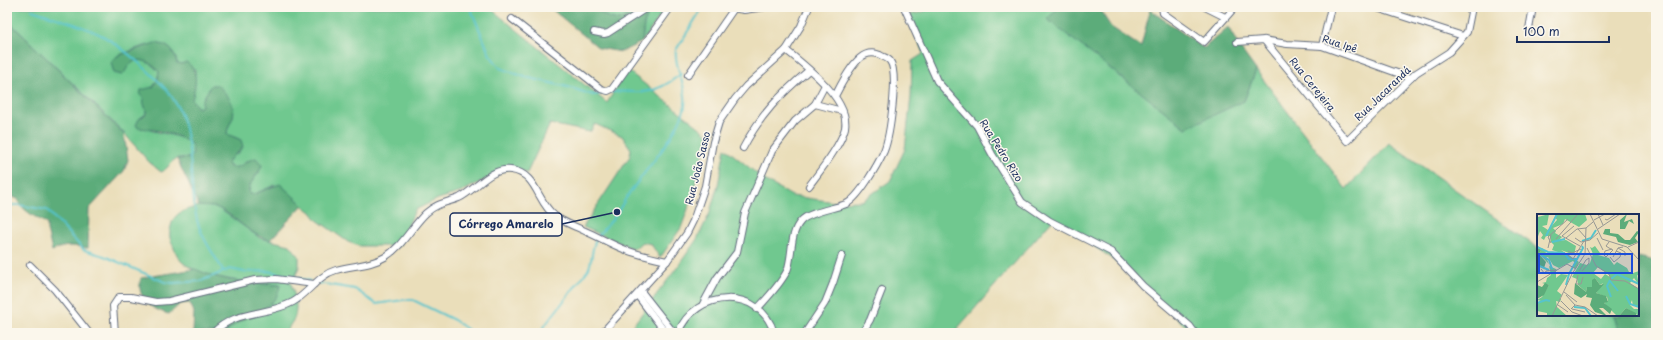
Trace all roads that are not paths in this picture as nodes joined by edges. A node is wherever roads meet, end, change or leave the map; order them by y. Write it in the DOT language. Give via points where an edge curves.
graph roads {
  1 [pos="648,7"];
  2 [pos="671,7"];
  3 [pos="765,7"];
  4 [pos="809,7"];
  5 [pos="904,7"];
  6 [pos="1205,7"];
  7 [pos="1235,7"];
  8 [pos="1331,7"];
  9 [pos="1374,7"];
  10 [pos="1472,7"];
  11 [pos="1533,7"];
  12 [pos="733,8"];
  13 [pos="1163,10"];
  14 [pos="1225,17"];
  15 [pos="512,19"];
  16 [pos="1529,29"];
  17 [pos="594,32"];
  18 [pos="1463,36"];
  19 [pos="1264,40"];
  20 [pos="1237,42"];
  21 [pos="1322,46"];
  22 [pos="786,50"];
  23 [pos="809,70"];
  24 [pos="688,76"];
  25 [pos="1411,78"];
  26 [pos="824,85"];
  27 [pos="834,96"];
  28 [pos="815,104"];
  29 [pos="842,111"];
  30 [pos="1347,141"];
  31 [pos="743,148"];
  32 [pos="809,186"];
  33 [pos="842,255"];
  34 [pos="667,261"];
  35 [pos="30,265"];
  36 [pos="314,284"];
  37 [pos="882,290"];
  38 [pos="639,293"];
  39 [pos="703,304"];
  40 [pos="757,309"];
  41 [pos="89,333"];
  42 [pos="115,333"];
  43 [pos="212,333"];
  44 [pos="602,333"];
  45 [pos="666,333"];
  46 [pos="673,333"];
  47 [pos="678,333"];
  48 [pos="774,333"];
  49 [pos="805,333"];
  50 [pos="862,333"];
  51 [pos="1195,333"];
  1 -- 17 [label="street" via="608,33"];
  2 -- 15 [label="street" via="608,91 601,90"];
  3 -- 12 [label="street" via="744,10"];
  4 -- 22 [label="street, Rua João Sasso"];
  5 -- 51 [label="street, Rua Pedro Rizo" via="937,81 977,126 1022,202 1050,221 1111,252 1143,286"];
  6 -- 14 [label="street"];
  7 -- 14 [label="street"];
  8 -- 21 [label="street"];
  9 -- 18 [label="street"];
  10 -- 18 [label="street, Rua Jacarandá" via="1467,32"];
  11 -- 16 [label="street"];
  12 -- 24 [label="street"];
  13 -- 14 [label="street" via="1204,42"];
  18 -- 25 [label="street, Rua Jacarandá" via="1449,52"];
  19 -- 20 [label="street, Rua Ipê"];
  19 -- 21 [label="street, Rua Ipê"];
  19 -- 30 [label="street, Rua Cerejeira"];
  21 -- 25 [label="street, Rua Ipê"];
  22 -- 23 [label="street"];
  22 -- 34 [label="street, Rua João Sasso" via="746,86 719,122 712,142 705,186 694,221"];
  23 -- 26 [label="street"];
  23 -- 31 [label="street" via="764,114"];
  25 -- 30 [label="street, Rua Jacarandá"];
  26 -- 27 [label="street"];
  26 -- 28 [label="street"];
  27 -- 29 [label="street"];
  27 -- 40 [label="street" via="861,57 876,54 890,61 894,88 884,150 863,187 847,203 800,222 787,270 775,289"];
  28 -- 29 [label="street"];
  28 -- 39 [label="street" via="795,121 772,151 745,213 737,252 717,278"];
  29 -- 32 [label="street" via="846,120 844,130"];
  33 -- 49 [label="street" via="824,303"];
  34 -- 36 [label="street" via="627,251 554,215 527,178 511,170 503,170 458,198 434,206 387,256 369,264 325,274"];
  34 -- 38 [label="street, Rua João Sasso"];
  35 -- 41 [label="street" via="55,290"];
  36 -- 42 [label="street" via="264,279 170,301 156,302 119,297 113,306"];
  36 -- 43 [label="street" via="292,302 227,321"];
  37 -- 50 [label="street"];
  38 -- 44 [label="street, Rua João Sasso"];
  38 -- 45 [label="street"];
  38 -- 46 [label="street"];
  39 -- 40 [label="street" via="716,299 731,298"];
  39 -- 47 [label="street" via="686,317"];
  40 -- 48 [label="street" via="766,318"];
}
